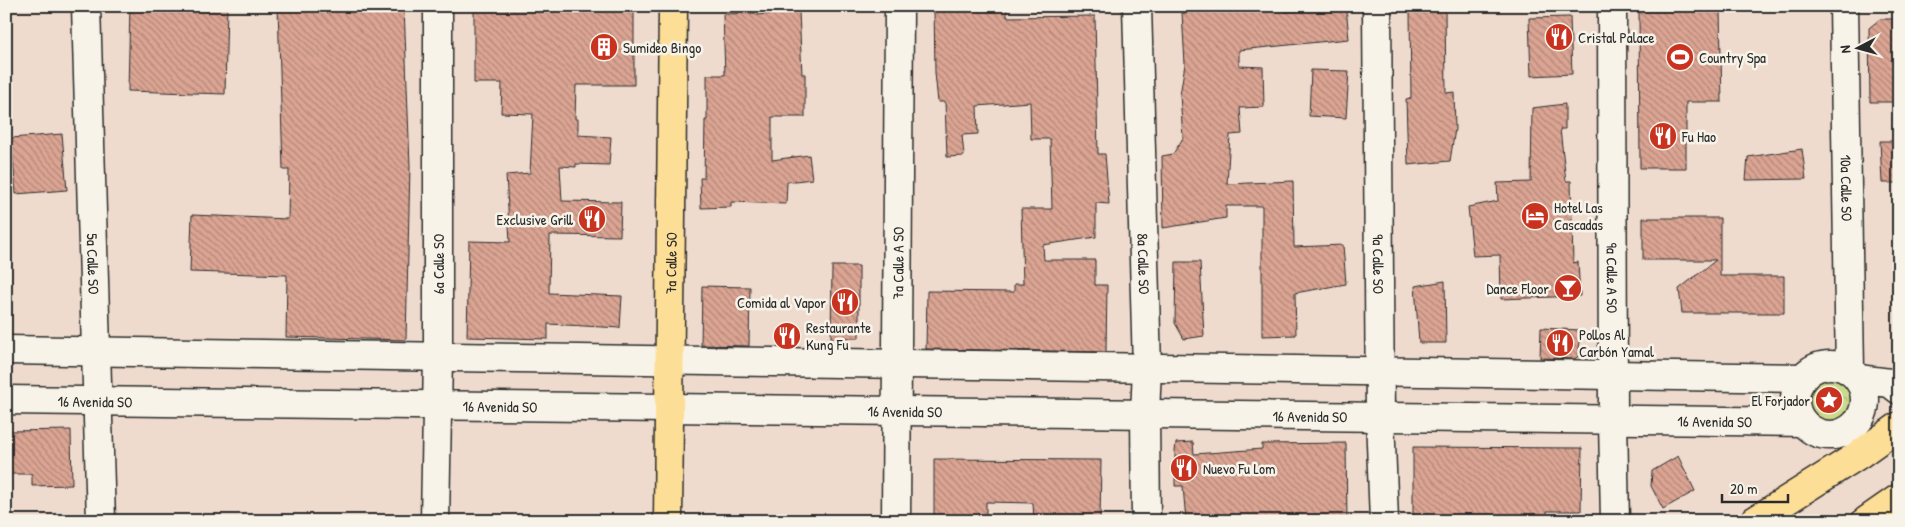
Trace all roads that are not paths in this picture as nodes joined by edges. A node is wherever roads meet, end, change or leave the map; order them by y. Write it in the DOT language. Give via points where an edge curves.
graph roads {
  1 [pos="86,6"];
  2 [pos="438,6"];
  3 [pos="673,6"];
  4 [pos="900,6"];
  5 [pos="1137,6"];
  6 [pos="1377,6"];
  7 [pos="1612,6"];
  8 [pos="1844,6"];
  9 [pos="6,350"];
  10 [pos="96,351"];
  11 [pos="438,357"];
  12 [pos="670,360"];
  13 [pos="897,364"];
  14 [pos="1147,368"];
  15 [pos="1380,372"];
  16 [pos="1613,375"];
  17 [pos="1854,375"];
  18 [pos="1802,378"];
  19 [pos="1899,390"];
  20 [pos="6,400"];
  21 [pos="97,401"];
  22 [pos="437,405"];
  23 [pos="669,408"];
  24 [pos="897,411"];
  25 [pos="1145,414"];
  26 [pos="1380,417"];
  27 [pos="1613,420"];
  28 [pos="1803,422"];
  29 [pos="1899,426"];
  30 [pos="1847,430"];
  31 [pos="1860,454"];
  32 [pos="1899,498"];
  33 [pos="100,521"];
  34 [pos="435,521"];
  35 [pos="668,521"];
  36 [pos="896,521"];
  37 [pos="1146,521"];
  38 [pos="1384,521"];
  39 [pos="1615,521"];
  40 [pos="1754,521"];
  41 [pos="1866,521"];
  1 -- 10 [label="street, 5a Calle SO"];
  2 -- 11 [label="street, 6a Calle SO"];
  3 -- 12 [label="main road, 7a Calle SO"];
  4 -- 13 [label="street, 7a Calle A SO"];
  5 -- 14 [label="street, 8a Calle SO"];
  6 -- 15 [label="street, 9a Calle SO"];
  7 -- 16 [label="street, 9a Calle A SO"];
  8 -- 17 [label="street, 10a Calle SO"];
  9 -- 10 [label="street"];
  10 -- 11 [label="street"];
  10 -- 21 [label="street, 5a Calle SO"];
  11 -- 12 [label="street"];
  11 -- 22 [label="street, 6a Calle SO"];
  12 -- 13 [label="street"];
  12 -- 23 [label="main road, 7a Calle SO"];
  13 -- 14 [label="street"];
  13 -- 24 [label="street, 7a Calle A SO"];
  14 -- 15 [label="street"];
  14 -- 25 [label="street, 8a Calle SO"];
  15 -- 16 [label="street"];
  15 -- 26 [label="street, 9a Calle SO"];
  16 -- 18 [label="street"];
  16 -- 27 [label="street, 9a Calle A SO"];
  17 -- 18 [label="street" via="1840,366 1830,365 1820,366"];
  17 -- 19 [label="street" via="1890,383"];
  17 -- 30 [label="street" via="1863,389 1863,407 1856,423"];
  18 -- 28 [label="street" via="1795,400"];
  20 -- 21 [label="street, 16 Avenida SO"];
  21 -- 22 [label="street, 16 Avenida SO"];
  21 -- 33 [label="street, 5a Calle SO"];
  22 -- 23 [label="street, 16 Avenida SO"];
  22 -- 34 [label="street, 6a Calle SO"];
  23 -- 24 [label="street, 16 Avenida SO"];
  23 -- 35 [label="main road, 7a Calle SO"];
  24 -- 25 [label="street, 16 Avenida SO"];
  24 -- 36 [label="street, 7a Calle A SO"];
  25 -- 26 [label="street, 16 Avenida SO"];
  25 -- 37 [label="street, 8a Calle SO"];
  26 -- 27 [label="street, 16 Avenida SO"];
  26 -- 38 [label="street, 9a Calle SO"];
  27 -- 28 [label="street, 16 Avenida SO"];
  27 -- 39 [label="street, 9a Calle A SO"];
  28 -- 30 [label="street" via="1824,434"];
  29 -- 31 [label="main road"];
  30 -- 31 [label="street" via="1856,441"];
  31 -- 40 [label="main road"];
  32 -- 41 [label="main road"];
}
